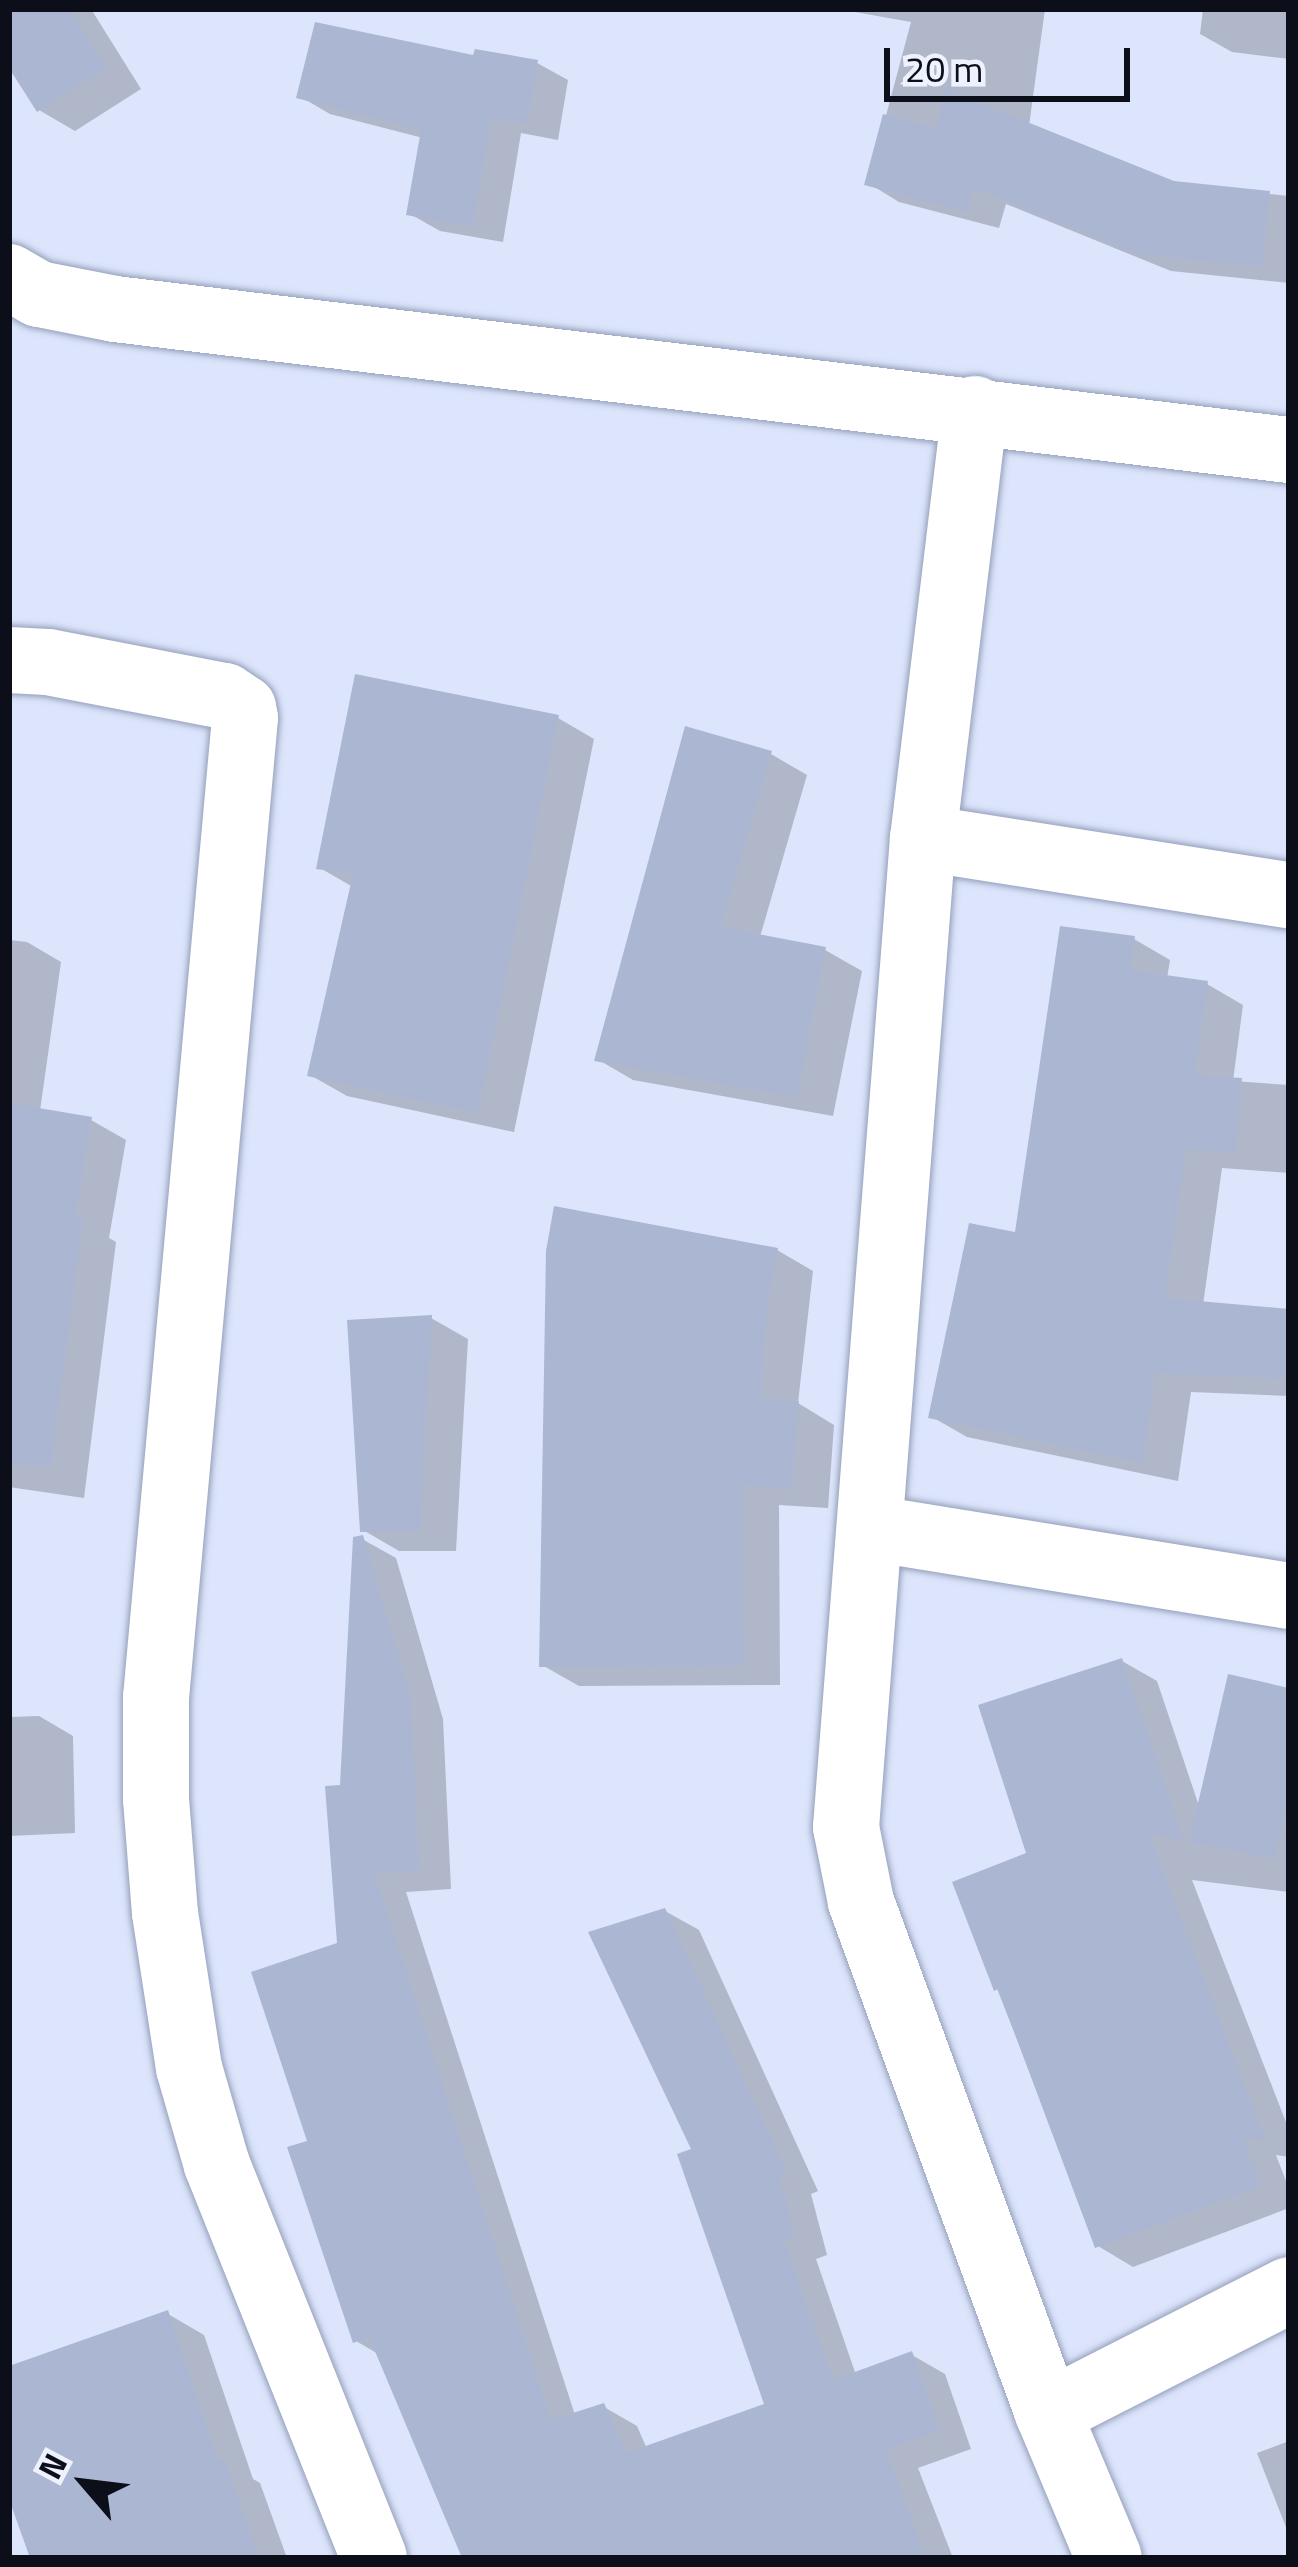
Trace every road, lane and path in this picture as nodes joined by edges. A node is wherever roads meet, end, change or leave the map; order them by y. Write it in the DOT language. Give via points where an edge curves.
graph roads {
  1 [pos="9,277"];
  2 [pos="975,409"];
  3 [pos="1289,450"];
  4 [pos="9,660"];
  5 [pos="923,838"];
  6 [pos="1289,895"];
  7 [pos="870,1528"];
  8 [pos="1289,1596"];
  9 [pos="1289,2290"];
  10 [pos="1048,2413"];
  11 [pos="374,2558"];
  12 [pos="1109,2558"];
  1 -- 2 [label="street" via="39,294 116,309"];
  2 -- 3 [label="street"];
  2 -- 5 [label="street"];
  4 -- 11 [label="street" via="225,696 245,718 156,1697 156,1798 189,2068 218,2165"];
  5 -- 6 [label="street"];
  5 -- 7 [label="street"];
  7 -- 8 [label="street"];
  7 -- 10 [label="street" via="847,1827 854,1872"];
  9 -- 10 [label="street"];
  10 -- 12 [label="street"];
}
